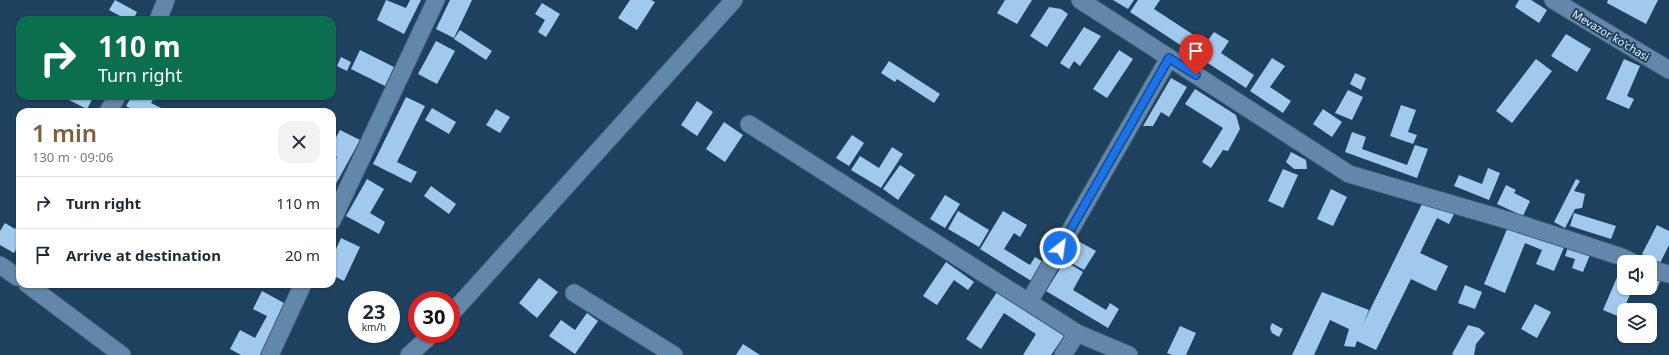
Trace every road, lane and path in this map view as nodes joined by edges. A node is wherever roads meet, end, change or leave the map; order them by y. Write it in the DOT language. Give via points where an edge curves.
graph roads {
  1 [pos="166,0"];
  2 [pos="436,0"];
  3 [pos="734,0"];
  4 [pos="1080,0"];
  5 [pos="1556,1"];
  6 [pos="160,16"];
  7 [pos="1169,58"];
  8 [pos="1669,70"];
  9 [pos="749,124"];
  10 [pos="336,212"];
  11 [pos="1617,255"];
  12 [pos="0,265"];
  13 [pos="1657,271"];
  14 [pos="1669,274"];
  15 [pos="16,275"];
  16 [pos="34,288"];
  17 [pos="301,288"];
  18 [pos="574,293"];
  19 [pos="1029,302"];
  20 [pos="460,304"];
  21 [pos="1077,333"];
  22 [pos="422,343"];
  23 [pos="122,355"];
  24 [pos="270,355"];
  25 [pos="409,355"];
  26 [pos="674,355"];
  27 [pos="1062,355"];
  28 [pos="1129,355"];
  1 -- 6 [label="street"];
  2 -- 10 [label="street"];
  3 -- 20 [label="street"];
  4 -- 7 [label="street"];
  5 -- 8 [label="street, Mevazor ko'chasi"];
  7 -- 11 [label="street" via="1349,174"];
  7 -- 19 [label="street"];
  9 -- 19 [label="street"];
  12 -- 15 [label="street"];
  13 -- 14 [label="street"];
  16 -- 23 [label="street"];
  17 -- 24 [label="street"];
  18 -- 26 [label="street"];
  19 -- 21 [label="street"];
  21 -- 27 [label="street"];
  21 -- 28 [label="street"];
  22 -- 25 [label="street"];
}
